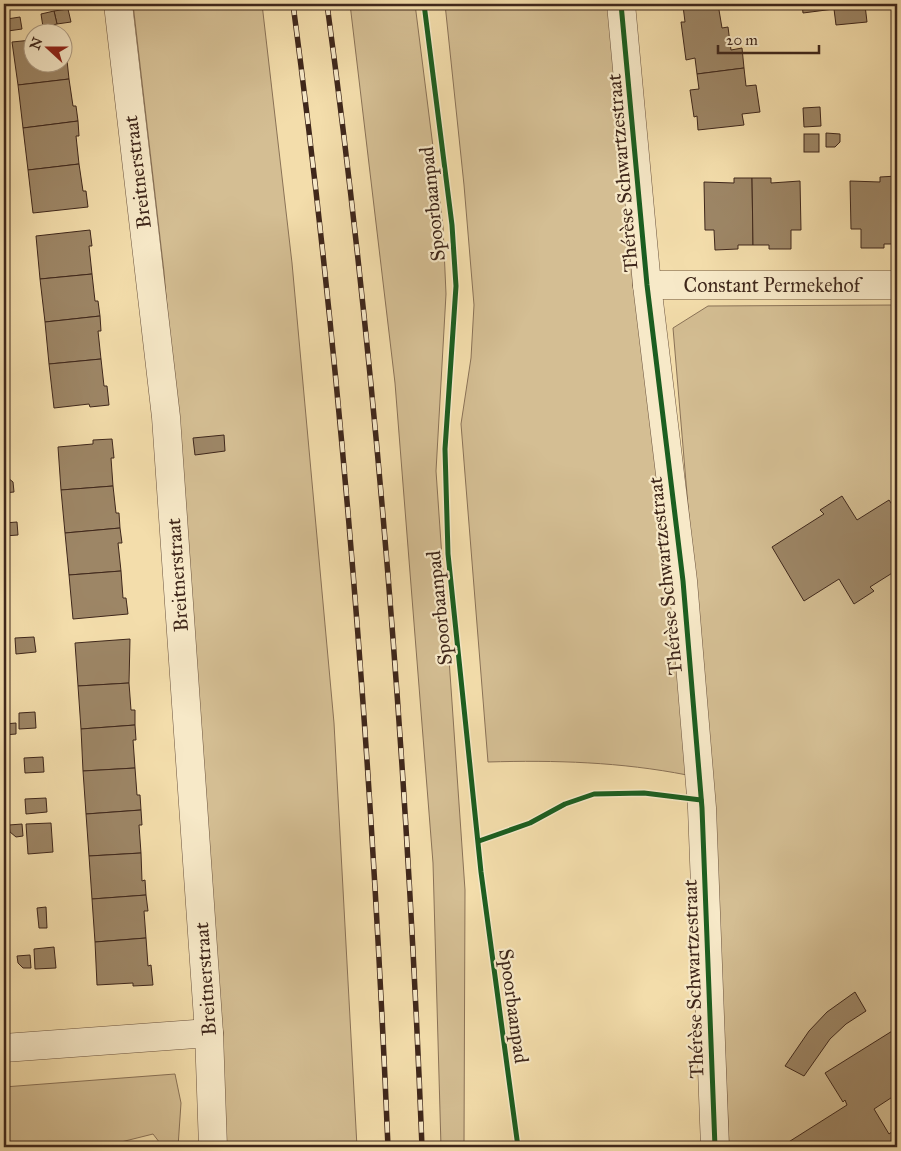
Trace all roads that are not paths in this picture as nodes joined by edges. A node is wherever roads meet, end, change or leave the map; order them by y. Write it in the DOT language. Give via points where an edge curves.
graph roads {
  1 [pos="118,4"];
  2 [pos="621,4"];
  3 [pos="647,285"];
  4 [pos="897,285"];
  5 [pos="208,1033"];
  6 [pos="4,1048"];
  7 [pos="214,1147"];
  8 [pos="715,1147"];
  1 -- 5 [label="street, Breitnerstraat" via="166,418"];
  2 -- 3 [label="street, Thérèse Schwartzestraat"];
  3 -- 4 [label="street, Constant Permekehof"];
  3 -- 8 [label="street, Thérèse Schwartzestraat" via="683,581 701,800"];
  5 -- 6 [label="street"];
  5 -- 7 [label="street, Breitnerstraat"];
}
